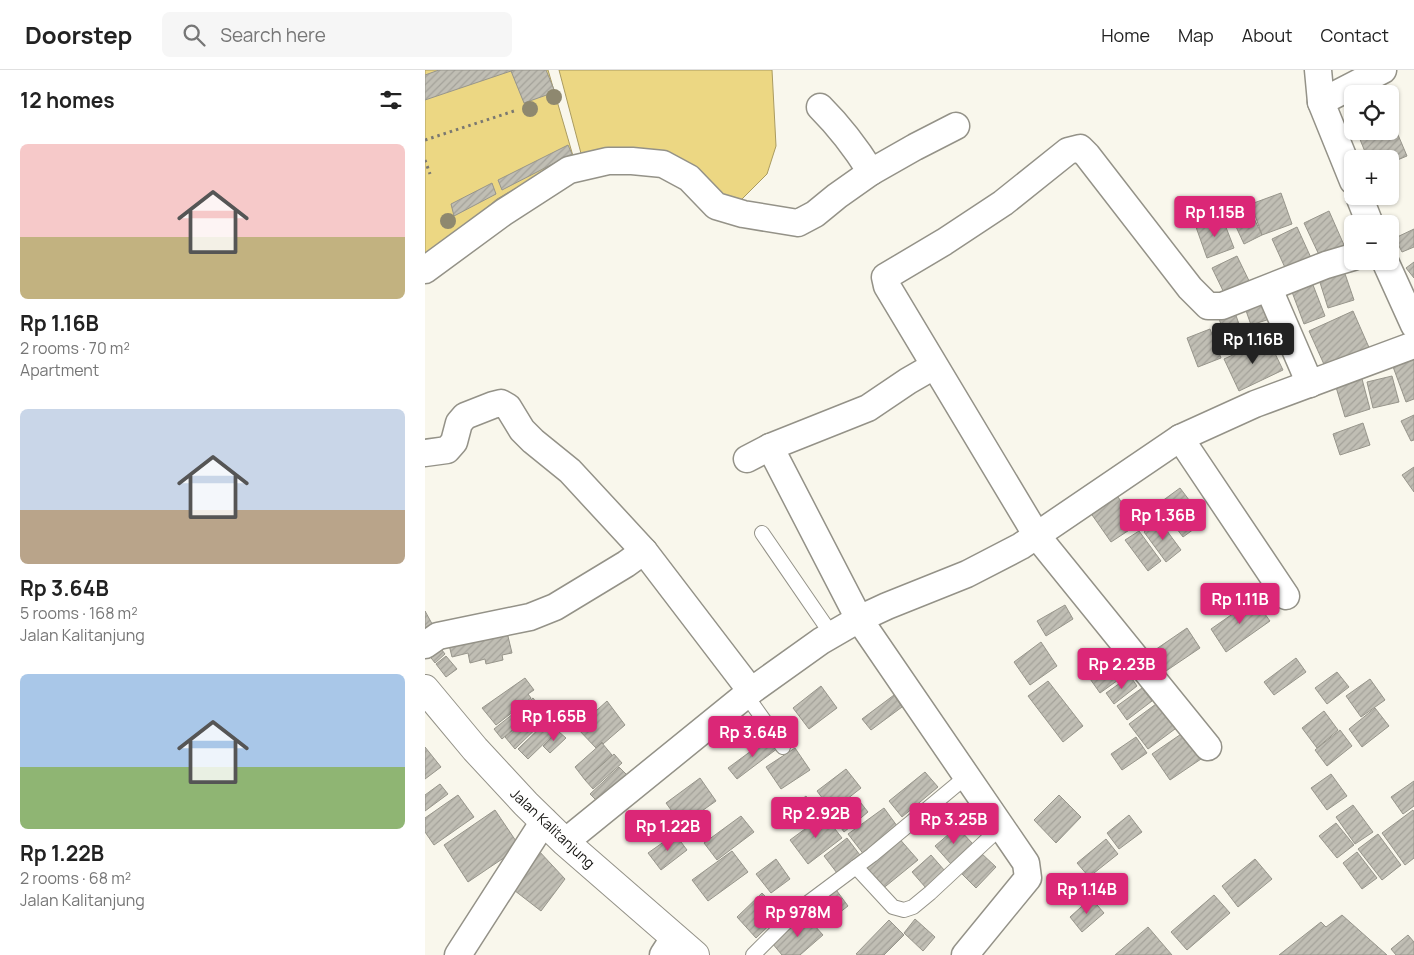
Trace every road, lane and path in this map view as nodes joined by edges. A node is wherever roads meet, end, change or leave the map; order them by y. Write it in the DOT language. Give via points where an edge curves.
graph roads {
  1 [pos="1318,70"];
  2 [pos="1383,70"];
  3 [pos="1321,102"];
  4 [pos="820,107"];
  5 [pos="515,111"];
  6 [pos="956,126"];
  7 [pos="425,140"];
  8 [pos="1344,159"];
  9 [pos="425,160"];
  10 [pos="871,172"];
  11 [pos="430,174"];
  12 [pos="1344,260"];
  13 [pos="425,270"];
  14 [pos="1389,270"];
  15 [pos="1269,289"];
  16 [pos="1414,325"];
  17 [pos="1414,345"];
  18 [pos="934,366"];
  19 [pos="1309,384"];
  20 [pos="1180,438"];
  21 [pos="770,447"];
  22 [pos="425,453"];
  23 [pos="747,459"];
  24 [pos="762,533"];
  25 [pos="1037,536"];
  26 [pos="643,551"];
  27 [pos="1286,596"];
  28 [pos="859,619"];
  29 [pos="832,634"];
  30 [pos="425,645"];
  31 [pos="425,689"];
  32 [pos="749,693"];
  33 [pos="783,747"];
  34 [pos="1208,747"];
  35 [pos="967,776"];
  36 [pos="544,821"];
  37 [pos="1001,827"];
  38 [pos="565,842"];
  39 [pos="856,867"];
  40 [pos="669,946"];
  41 [pos="458,955"];
  42 [pos="695,955"];
  43 [pos="753,955"];
  44 [pos="965,955"];
  1 -- 3 [label="street"];
  2 -- 3 [label="street"];
  3 -- 8 [label="street"];
  4 -- 10 [label="street" via="855,146"];
  5 -- 7 [label="path"];
  6 -- 10 [label="street"];
  9 -- 11 [label="path"];
  10 -- 13 [label="street" via="798,223 716,206 689,178 663,164 608,161 569,170 504,212"];
  12 -- 15 [label="street"];
  14 -- 16 [label="street"];
  15 -- 18 [label="street" via="1222,306 1209,306 1190,288 1079,148 1068,151 996,208 885,277 887,286"];
  15 -- 19 [label="street"];
  17 -- 19 [label="street"];
  18 -- 21 [label="street" via="868,408"];
  18 -- 25 [label="street"];
  19 -- 20 [label="street"];
  20 -- 25 [label="street"];
  20 -- 27 [label="street"];
  21 -- 23 [label="street"];
  21 -- 28 [label="street"];
  22 -- 26 [label="street" via="447,450 465,416 493,404 501,404 508,408 533,441 570,471"];
  24 -- 29 [label="lane"];
  25 -- 28 [label="street" via="967,574"];
  25 -- 34 [label="street"];
  26 -- 30 [label="street" via="555,607 530,617 438,636"];
  26 -- 32 [label="street"];
  28 -- 29 [label="street"];
  28 -- 35 [label="street"];
  29 -- 32 [label="street"];
  31 -- 36 [label="main road, Jalan Kalitanjung" via="511,789"];
  32 -- 33 [label="lane"];
  32 -- 38 [label="street"];
  35 -- 37 [label="street"];
  35 -- 39 [label="lane"];
  36 -- 38 [label="main road, Jalan Kalitanjung"];
  36 -- 41 [label="street"];
  37 -- 39 [label="lane" via="930,893 904,910 893,907"];
  37 -- 44 [label="street" via="1026,863 1028,878"];
  38 -- 40 [label="main road, Jalan Kalitanjung"];
  39 -- 43 [label="lane" via="797,911"];
  40 -- 42 [label="main road, Jalan Kalitanjung"];
}
